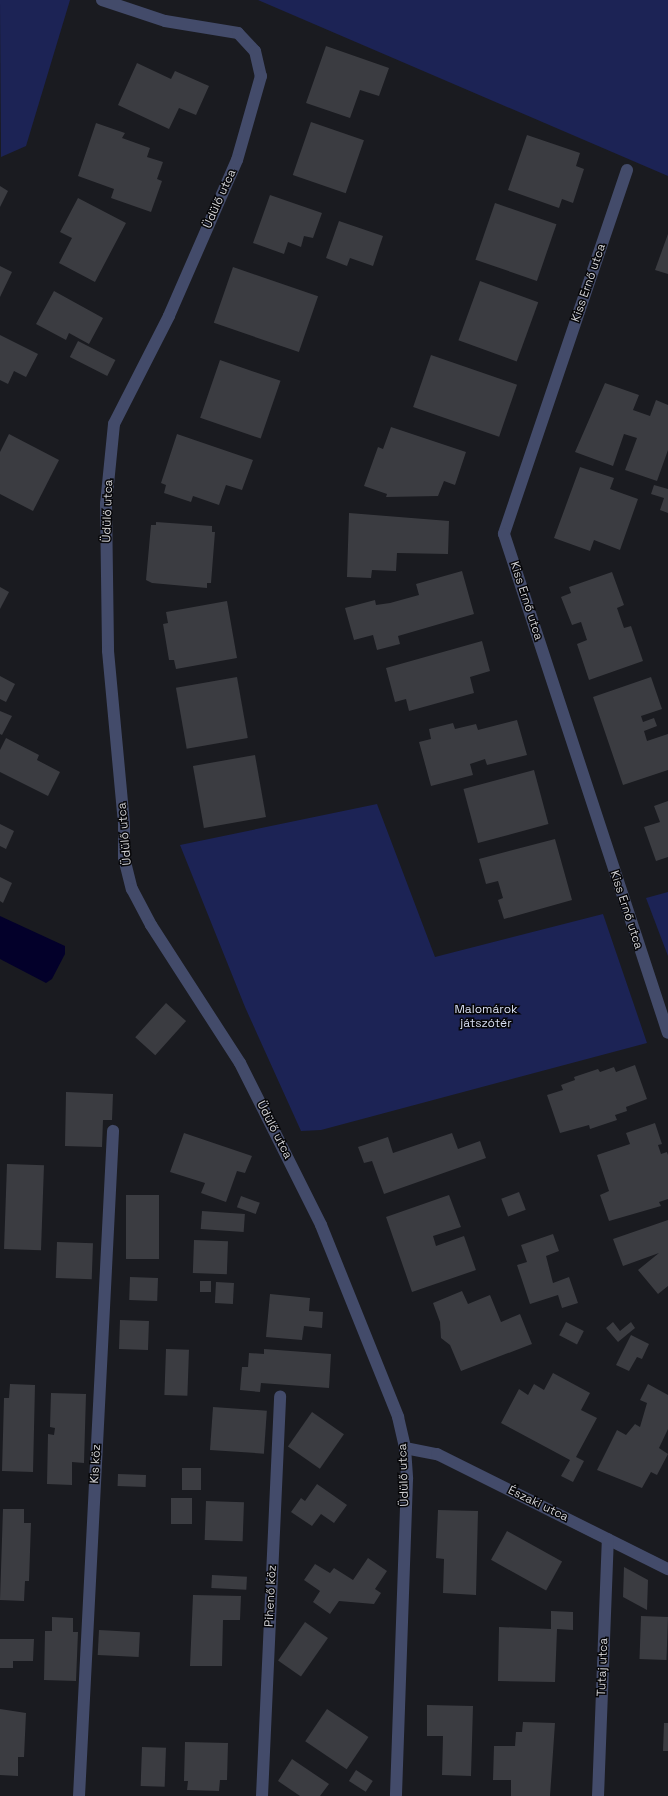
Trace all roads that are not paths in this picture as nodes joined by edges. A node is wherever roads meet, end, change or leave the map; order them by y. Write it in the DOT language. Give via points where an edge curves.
graph roads {
  1 [pos="102,0"];
  2 [pos="627,170"];
  3 [pos="668,1033"];
  4 [pos="113,1131"];
  5 [pos="280,1396"];
  6 [pos="405,1448"];
  7 [pos="608,1539"];
  8 [pos="668,1569"];
  9 [pos="79,1796"];
  10 [pos="262,1796"];
  11 [pos="396,1796"];
  12 [pos="598,1796"];
  1 -- 6 [label="street, Üdülő utca" via="165,21 238,33 255,51 261,76 237,160 169,316 114,424 106,504 108,651 124,823 124,858 132,889 151,925 240,1063 321,1225 396,1410"];
  2 -- 3 [label="street, Kiss Ernő utca" via="504,534"];
  4 -- 9 [label="street, Kis köz"];
  5 -- 10 [label="street, Pihenő köz"];
  6 -- 7 [label="street, Északi utca" via="437,1454"];
  6 -- 11 [label="street, Üdülő utca" via="407,1479"];
  7 -- 8 [label="street, Északi utca"];
  7 -- 12 [label="street, Tutaj utca"];
}
